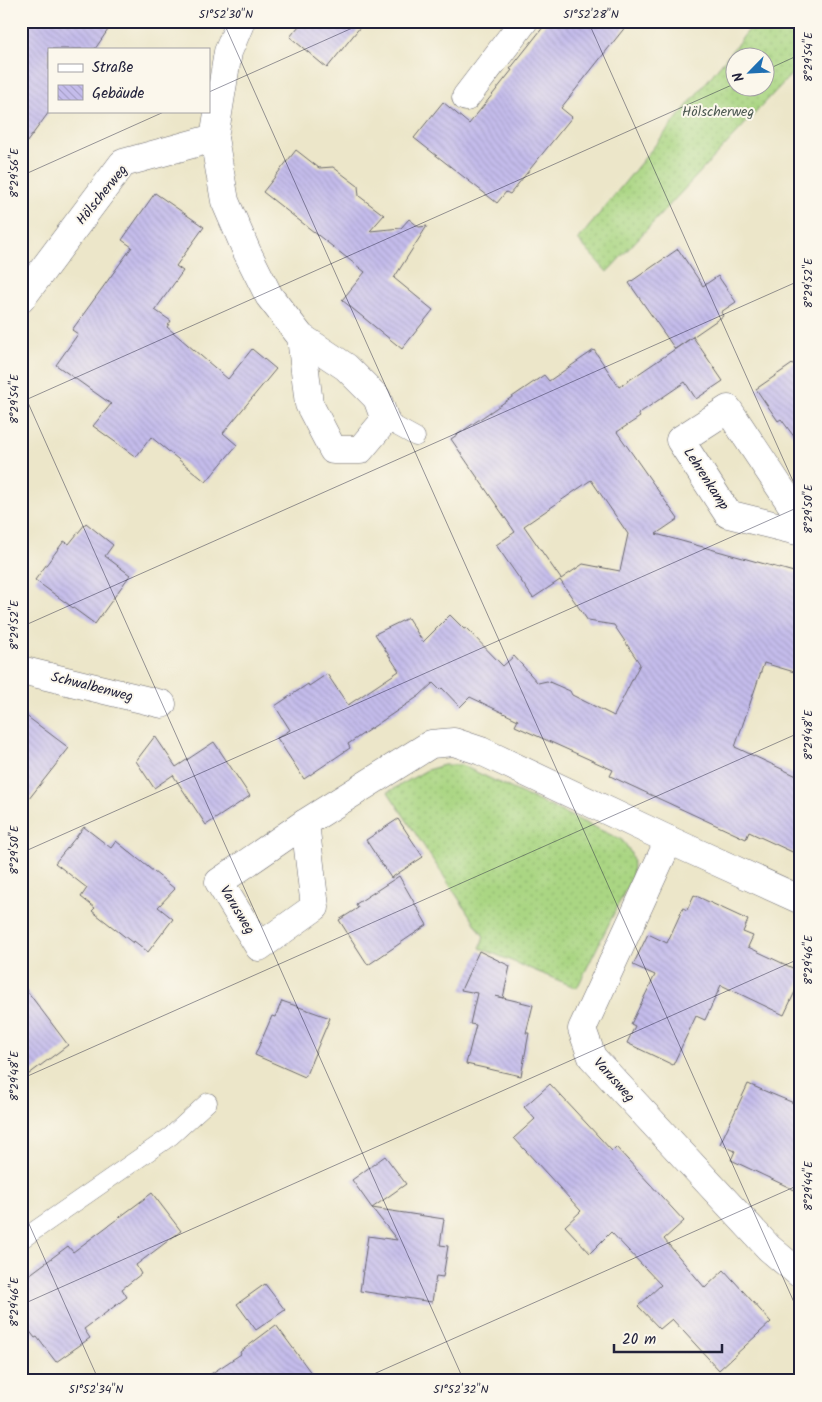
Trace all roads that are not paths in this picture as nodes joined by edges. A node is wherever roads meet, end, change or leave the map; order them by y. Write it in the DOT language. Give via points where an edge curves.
graph roads {
  1 [pos="242,21"];
  2 [pos="524,21"];
  3 [pos="466,96"];
  4 [pos="214,138"];
  5 [pos="21,299"];
  6 [pos="301,337"];
  7 [pos="385,420"];
  8 [pos="416,438"];
  9 [pos="801,519"];
  10 [pos="801,532"];
  11 [pos="21,670"];
  12 [pos="162,704"];
  13 [pos="305,823"];
  14 [pos="669,840"];
  15 [pos="801,900"];
  16 [pos="208,1102"];
  17 [pos="21,1240"];
  18 [pos="801,1275"];
  1 -- 4 [label="street" via="228,52"];
  2 -- 3 [label="street"];
  4 -- 5 [label="street, Hölscherweg" via="124,163"];
  4 -- 6 [label="street" via="225,201 247,252 269,296"];
  6 -- 7 [label="street" via="346,367 377,398"];
  6 -- 7 [label="street" via="309,404 332,450 360,450"];
  7 -- 8 [label="lane"];
  9 -- 10 [label="street, Lehrenkamp" via="728,409 680,440 728,514"];
  11 -- 12 [label="street, Schwalbenweg"];
  13 -- 14 [label="street" via="431,744 454,742 481,751"];
  14 -- 15 [label="street"];
  14 -- 18 [label="street, Varusweg" via="582,1029 592,1057 769,1248"];
  16 -- 17 [label="lane" via="171,1136"];
}
